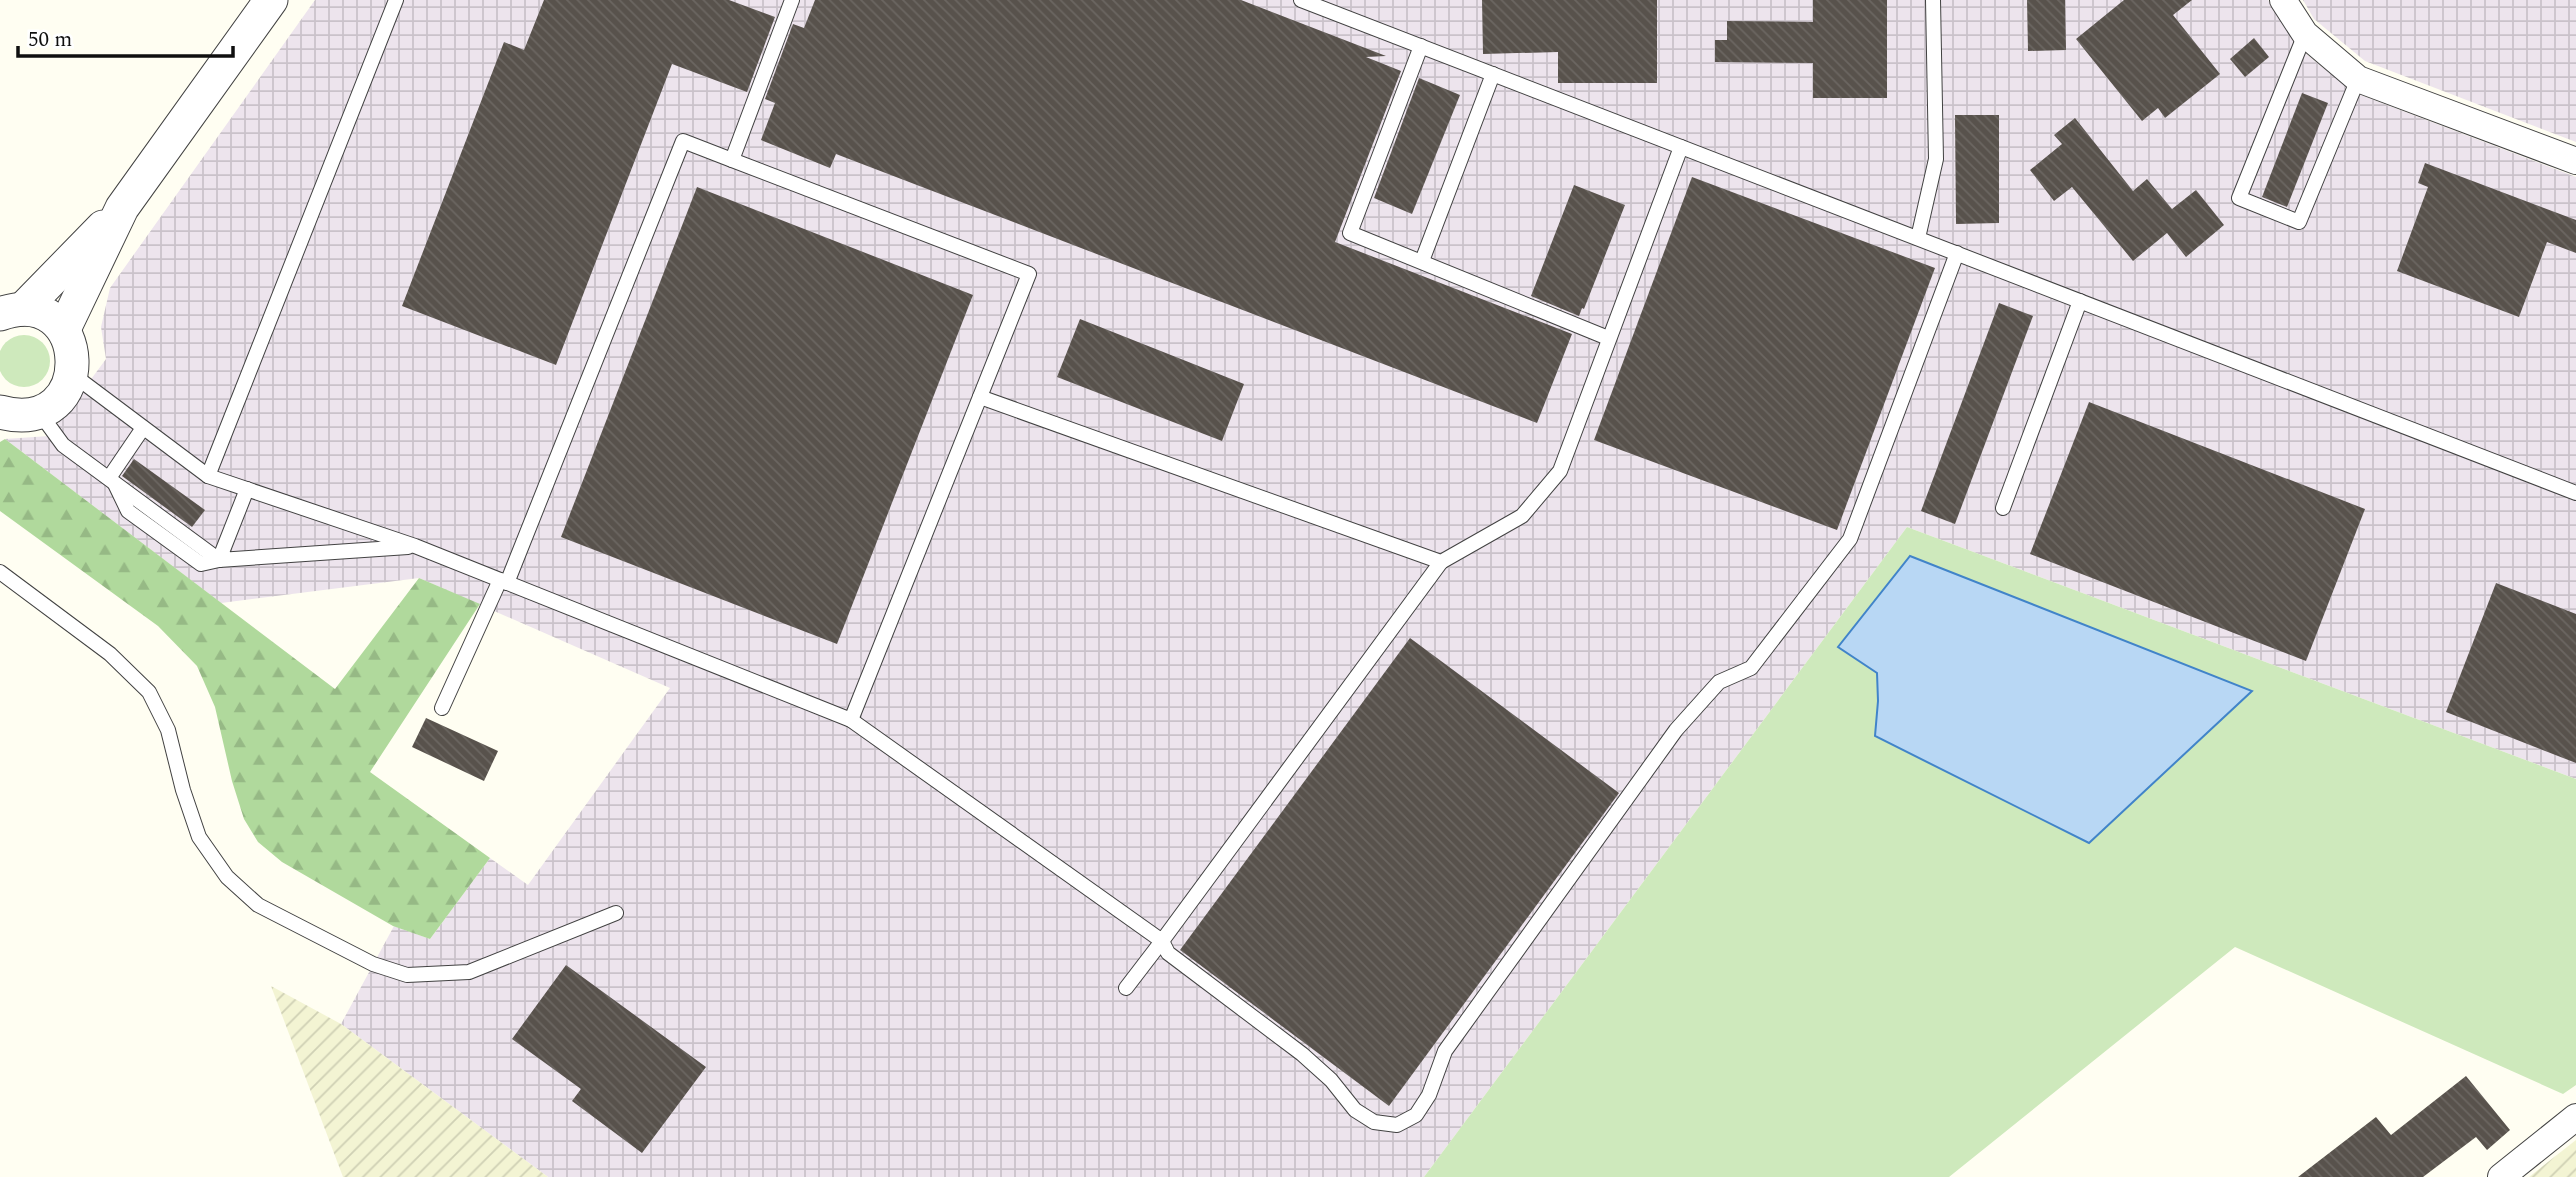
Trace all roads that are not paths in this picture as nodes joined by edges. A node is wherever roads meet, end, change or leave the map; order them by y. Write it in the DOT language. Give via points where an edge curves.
graph roads {
  1 [pos="271,0"];
  2 [pos="396,0"];
  3 [pos="792,0"];
  4 [pos="1301,0"];
  5 [pos="1933,0"];
  6 [pos="2283,0"];
  7 [pos="1337,6"];
  8 [pos="2305,34"];
  9 [pos="1421,46"];
  10 [pos="1493,74"];
  11 [pos="2358,79"];
  12 [pos="1681,147"];
  13 [pos="732,160"];
  14 [pos="2576,161"];
  15 [pos="122,208"];
  16 [pos="1918,239"];
  17 [pos="1957,253"];
  18 [pos="1422,261"];
  19 [pos="2080,301"];
  20 [pos="11,312"];
  21 [pos="64,329"];
  22 [pos="1608,338"];
  23 [pos="72,374"];
  24 [pos="980,397"];
  25 [pos="0,412"];
  26 [pos="39,412"];
  27 [pos="143,428"];
  28 [pos="208,476"];
  29 [pos="112,481"];
  30 [pos="247,489"];
  31 [pos="2576,493"];
  32 [pos="2003,508"];
  33 [pos="415,546"];
  34 [pos="219,560"];
  35 [pos="1441,562"];
  36 [pos="0,572"];
  37 [pos="503,581"];
  38 [pos="442,708"];
  39 [pos="851,720"];
  40 [pos="616,913"];
  41 [pos="1162,941"];
  42 [pos="1126,988"];
  43 [pos="2576,1117"];
  44 [pos="2501,1177"];
  1 -- 15 [label="street"];
  2 -- 28 [label="lane"];
  3 -- 13 [label="lane"];
  4 -- 7 [label="lane"];
  5 -- 16 [label="lane" via="1936,159"];
  6 -- 8 [label="street"];
  7 -- 9 [label="lane"];
  8 -- 11 [label="street"];
  8 -- 11 [label="lane" via="2239,198 2299,222"];
  9 -- 10 [label="lane"];
  9 -- 18 [label="lane" via="1350,233"];
  10 -- 12 [label="lane"];
  10 -- 18 [label="lane"];
  11 -- 14 [label="street"];
  12 -- 16 [label="lane"];
  12 -- 22 [label="lane"];
  13 -- 24 [label="lane" via="1030,274"];
  13 -- 37 [label="lane" via="683,141"];
  15 -- 20 [label="street"];
  15 -- 21 [label="street"];
  16 -- 17 [label="lane"];
  17 -- 19 [label="lane"];
  17 -- 41 [label="lane" via="1850,539 1751,668 1719,682 1676,730 1446,1051 1416,1115 1397,1125 1374,1122 1354,1110 1331,1080 1302,1054 1168,953"];
  18 -- 22 [label="lane"];
  19 -- 31 [label="lane"];
  19 -- 32 [label="lane"];
  20 -- 21 [label="street" via="43,314"];
  21 -- 23 [label="street" via="73,355"];
  22 -- 35 [label="lane" via="1560,471 1522,516"];
  23 -- 26 [label="street" via="63,394"];
  23 -- 27 [label="lane"];
  24 -- 35 [label="lane"];
  24 -- 39 [label="lane"];
  25 -- 26 [label="street" via="18,416"];
  26 -- 29 [label="lane" via="63,445"];
  27 -- 28 [label="lane"];
  27 -- 29 [label="lane"];
  28 -- 30 [label="lane"];
  29 -- 34 [label="lane"];
  30 -- 33 [label="lane"];
  30 -- 34 [label="lane"];
  33 -- 34 [label="lane"];
  33 -- 37 [label="lane"];
  35 -- 41 [label="lane"];
  36 -- 40 [label="lane" via="110,654 149,692 167,730 199,837 227,877 258,905 373,964 407,975 469,972"];
  37 -- 38 [label="lane"];
  37 -- 39 [label="lane"];
  39 -- 41 [label="lane"];
  41 -- 42 [label="lane"];
  43 -- 44 [label="street"];
}
